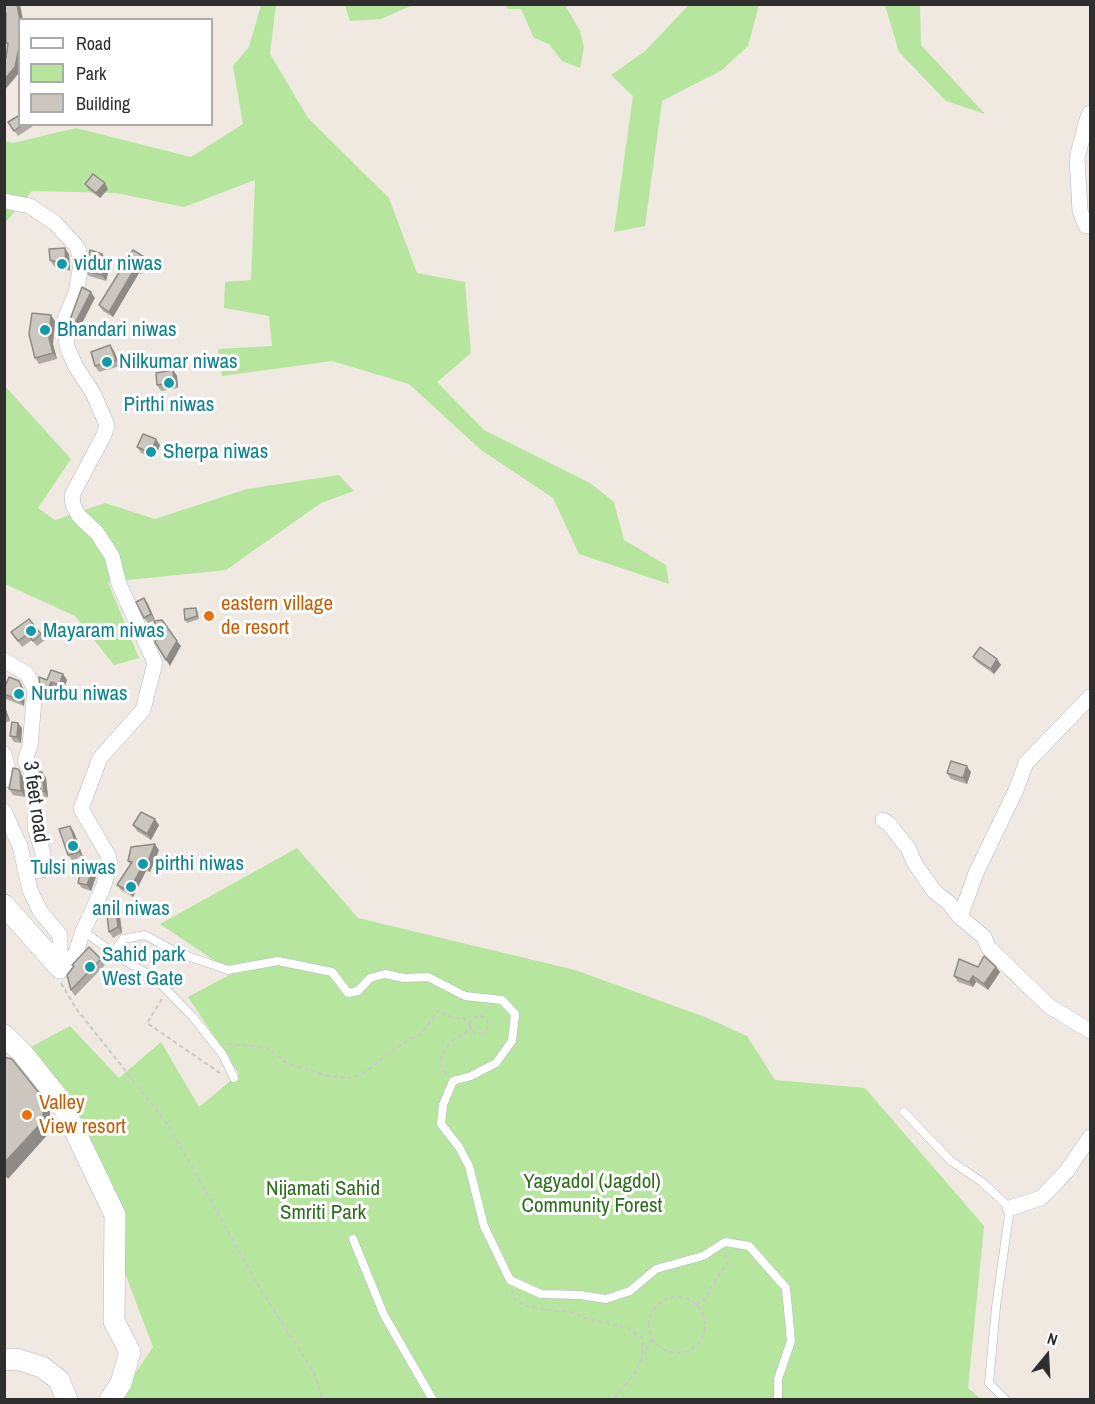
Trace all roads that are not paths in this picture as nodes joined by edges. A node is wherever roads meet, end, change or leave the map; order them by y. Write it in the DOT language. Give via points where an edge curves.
graph roads {
  1 [pos="1090,113"];
  2 [pos="4,201"];
  3 [pos="1090,226"];
  4 [pos="4,660"];
  5 [pos="1090,697"];
  6 [pos="4,754"];
  7 [pos="4,780"];
  8 [pos="4,811"];
  9 [pos="883,820"];
  10 [pos="26,872"];
  11 [pos="4,905"];
  12 [pos="960,918"];
  13 [pos="83,931"];
  14 [pos="113,953"];
  15 [pos="60,968"];
  16 [pos="1090,1031"];
  17 [pos="4,1035"];
  18 [pos="234,1078"];
  19 [pos="904,1112"];
  20 [pos="1090,1137"];
  21 [pos="1010,1208"];
  22 [pos="353,1239"];
  23 [pos="4,1360"];
  24 [pos="67,1400"];
  25 [pos="110,1400"];
  26 [pos="433,1400"];
  27 [pos="778,1400"];
  28 [pos="1006,1400"];
  1 -- 3 [label="street" via="1077,158 1080,211 1086,226"];
  2 -- 13 [label="street" via="30,206 55,223 78,248 81,264 76,292 65,319 67,346 107,425 72,495 73,505 112,556 119,584 155,663 142,710 100,758 81,809 110,864"];
  4 -- 10 [label="street, 3 feet road" via="27,674 35,689 25,762 33,774 35,828 43,854 42,870"];
  5 -- 12 [label="street" via="1026,763"];
  6 -- 7 [label="street" via="8,769"];
  8 -- 10 [label="street" via="20,846"];
  9 -- 12 [label="street" via="908,848 924,878"];
  10 -- 15 [label="street" via="40,911 60,935"];
  11 -- 15 [label="street"];
  12 -- 16 [label="street" via="984,937 988,947 1043,1001"];
  13 -- 14 [label="lane"];
  13 -- 15 [label="street" via="75,955"];
  14 -- 18 [label="lane" via="162,984 223,1055"];
  14 -- 27 [label="lane" via="123,939 145,935 176,952 228,970 278,961 332,972 348,993 358,991 370,978 386,974 428,977 465,996 502,1000 515,1014 512,1041 496,1063 453,1081 443,1105 441,1124 469,1166 484,1226 510,1280 541,1294 606,1299 630,1291 656,1269 703,1256 725,1242 749,1246 786,1288 791,1341 778,1379"];
  17 -- 25 [label="street" via="60,1100 115,1215 114,1321 130,1353 121,1383"];
  19 -- 21 [label="lane" via="951,1161"];
  20 -- 21 [label="street" via="1066,1172 1041,1198"];
  21 -- 28 [label="lane" via="989,1383"];
  22 -- 26 [label="lane" via="384,1315"];
  23 -- 24 [label="street" via="16,1359 42,1367 59,1380"];
}
